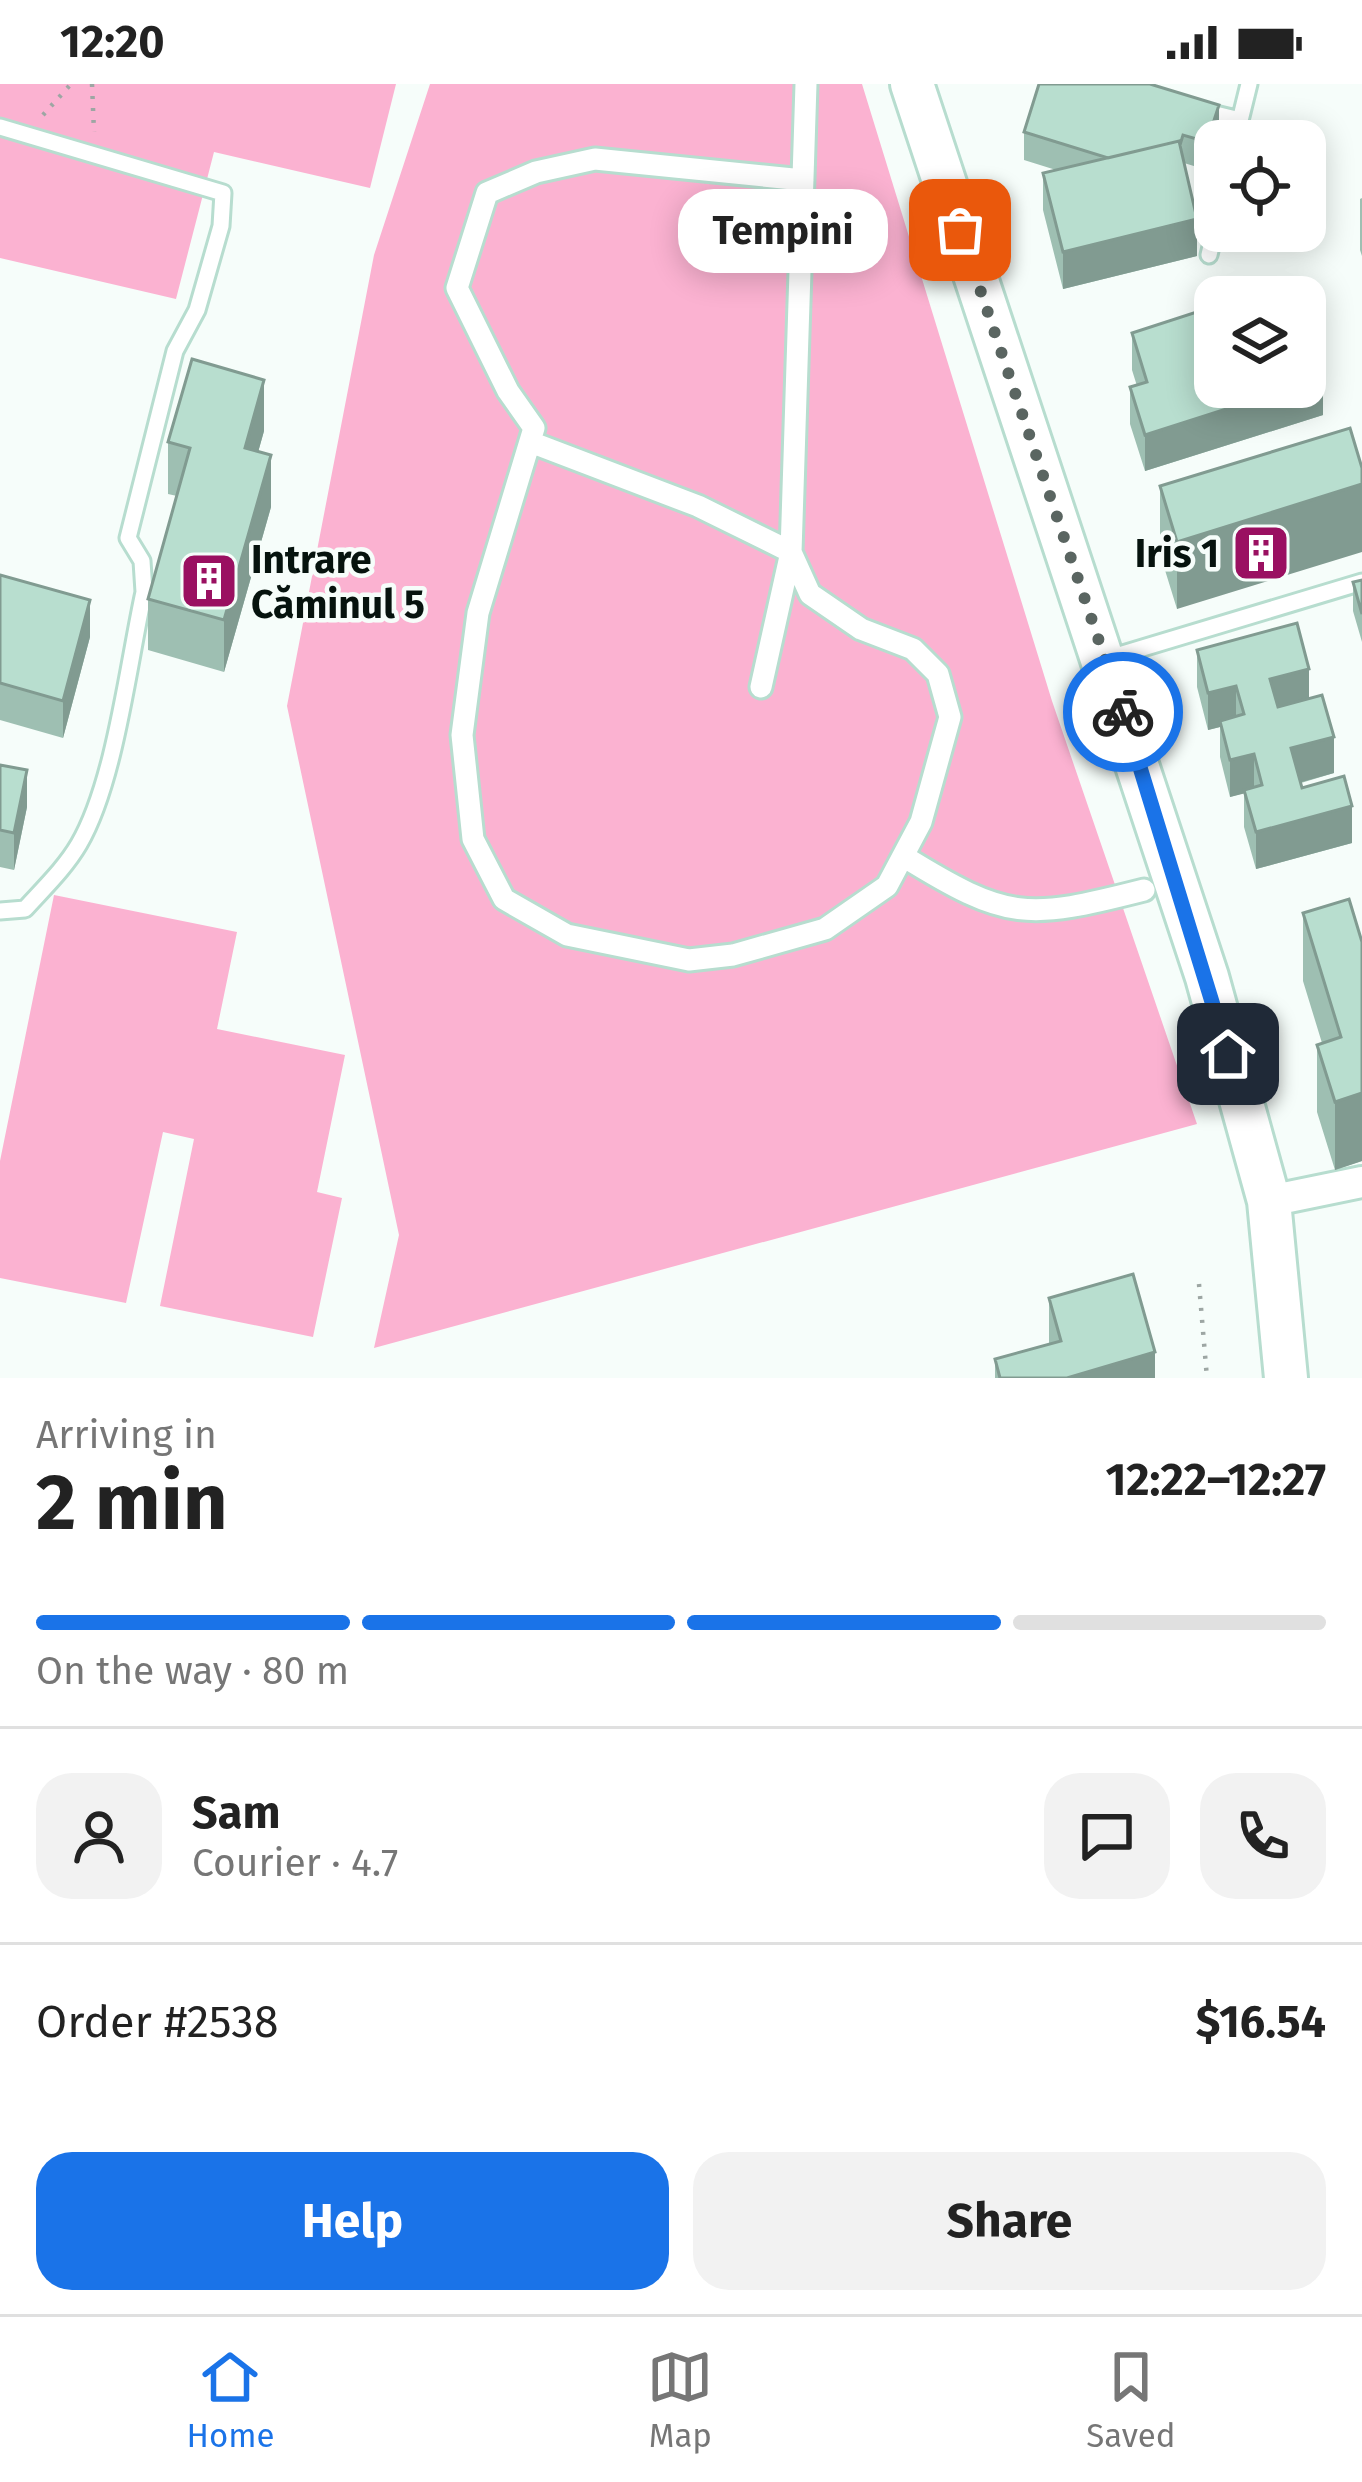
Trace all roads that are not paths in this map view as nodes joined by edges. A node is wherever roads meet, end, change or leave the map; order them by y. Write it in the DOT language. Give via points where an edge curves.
graph roads {
  1 [pos="806,84"];
  2 [pos="912,84"];
  3 [pos="1249,84"];
  4 [pos="1178,104"];
  5 [pos="1240,120"];
  6 [pos="0,127"];
  7 [pos="802,180"];
  8 [pos="1210,252"];
  9 [pos="1209,255"];
  10 [pos="533,443"];
  11 [pos="791,552"];
  12 [pos="1362,582"];
  13 [pos="1106,659"];
  14 [pos="760,687"];
  15 [pos="903,856"];
  16 [pos="1144,890"];
  17 [pos="0,911"];
  18 [pos="1362,1182"];
  19 [pos="1269,1201"];
  20 [pos="1286,1378"];
  1 -- 7 [label="street"];
  2 -- 13 [label="main road"];
  3 -- 5 [label="lane"];
  4 -- 5 [label="lane"];
  6 -- 17 [label="lane" via="223,193 128,538 142,561 144,592 98,800 54,877 25,909"];
  7 -- 10 [label="street" via="595,159 488,193 457,289 534,428"];
  7 -- 11 [label="street"];
  8 -- 9 [label="lane"];
  10 -- 11 [label="street" via="698,506"];
  10 -- 15 [label="street" via="478,613 462,735 473,839 504,899 567,935 689,960 825,929 887,886"];
  11 -- 14 [label="street"];
  11 -- 15 [label="street" via="810,594 861,629 914,649 938,674 950,717 921,823"];
  12 -- 13 [label="lane"];
  13 -- 19 [label="main road"];
  15 -- 16 [label="street" via="960,891 1022,913"];
  18 -- 19 [label="street"];
  19 -- 20 [label="main road"];
}
